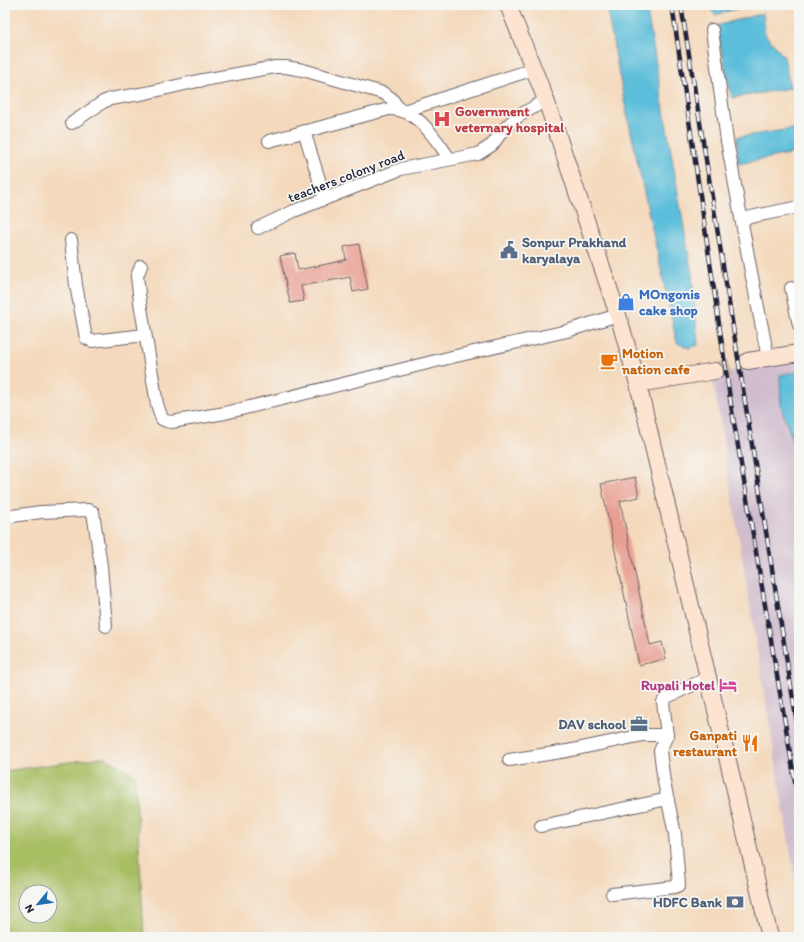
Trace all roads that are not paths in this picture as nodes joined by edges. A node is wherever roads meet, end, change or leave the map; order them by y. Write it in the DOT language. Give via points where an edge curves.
graph roads {
  1 [pos="508,5"];
  2 [pos="712,30"];
  3 [pos="534,69"];
  4 [pos="546,100"];
  5 [pos="402,110"];
  6 [pos="72,123"];
  7 [pos="304,130"];
  8 [pos="269,141"];
  9 [pos="450,159"];
  10 [pos="325,199"];
  11 [pos="799,208"];
  12 [pos="741,219"];
  13 [pos="258,228"];
  14 [pos="71,240"];
  15 [pos="141,266"];
  16 [pos="791,288"];
  17 [pos="618,315"];
  18 [pos="799,325"];
  19 [pos="146,335"];
  20 [pos="799,353"];
  21 [pos="768,358"];
  22 [pos="748,361"];
  23 [pos="715,371"];
  24 [pos="638,384"];
  25 [pos="5,516"];
  26 [pos="106,626"];
  27 [pos="708,678"];
  28 [pos="667,735"];
  29 [pos="509,760"];
  30 [pos="668,799"];
  31 [pos="541,826"];
  32 [pos="612,894"];
  33 [pos="770,937"];
  1 -- 3 [label="main road"];
  2 -- 12 [label="street"];
  3 -- 4 [label="main road"];
  3 -- 5 [label="street"];
  4 -- 9 [label="street, teachers colony road" via="517,117 492,145 478,154"];
  4 -- 17 [label="main road"];
  5 -- 6 [label="street" via="383,92 303,70 281,67 113,98"];
  5 -- 7 [label="street" via="389,109"];
  5 -- 9 [label="street" via="418,119"];
  7 -- 8 [label="street"];
  7 -- 10 [label="street"];
  9 -- 10 [label="street, teachers colony road" via="401,169"];
  10 -- 13 [label="street, teachers colony road"];
  11 -- 12 [label="street"];
  12 -- 21 [label="street"];
  14 -- 19 [label="street" via="86,338 92,342"];
  15 -- 19 [label="street" via="137,276"];
  16 -- 18 [label="street"];
  17 -- 19 [label="street" via="567,331 225,413 171,422 162,419 160,415"];
  17 -- 24 [label="main road"];
  20 -- 21 [label="main road"];
  21 -- 22 [label="main road"];
  23 -- 24 [label="main road"];
  24 -- 27 [label="main road"];
  25 -- 26 [label="street" via="41,512 93,512"];
  27 -- 28 [label="street" via="665,698 663,705"];
  27 -- 33 [label="main road"];
  28 -- 29 [label="street" via="643,735"];
  28 -- 30 [label="street" via="660,751"];
  30 -- 31 [label="street"];
  30 -- 32 [label="street" via="675,834 679,885"];
}
